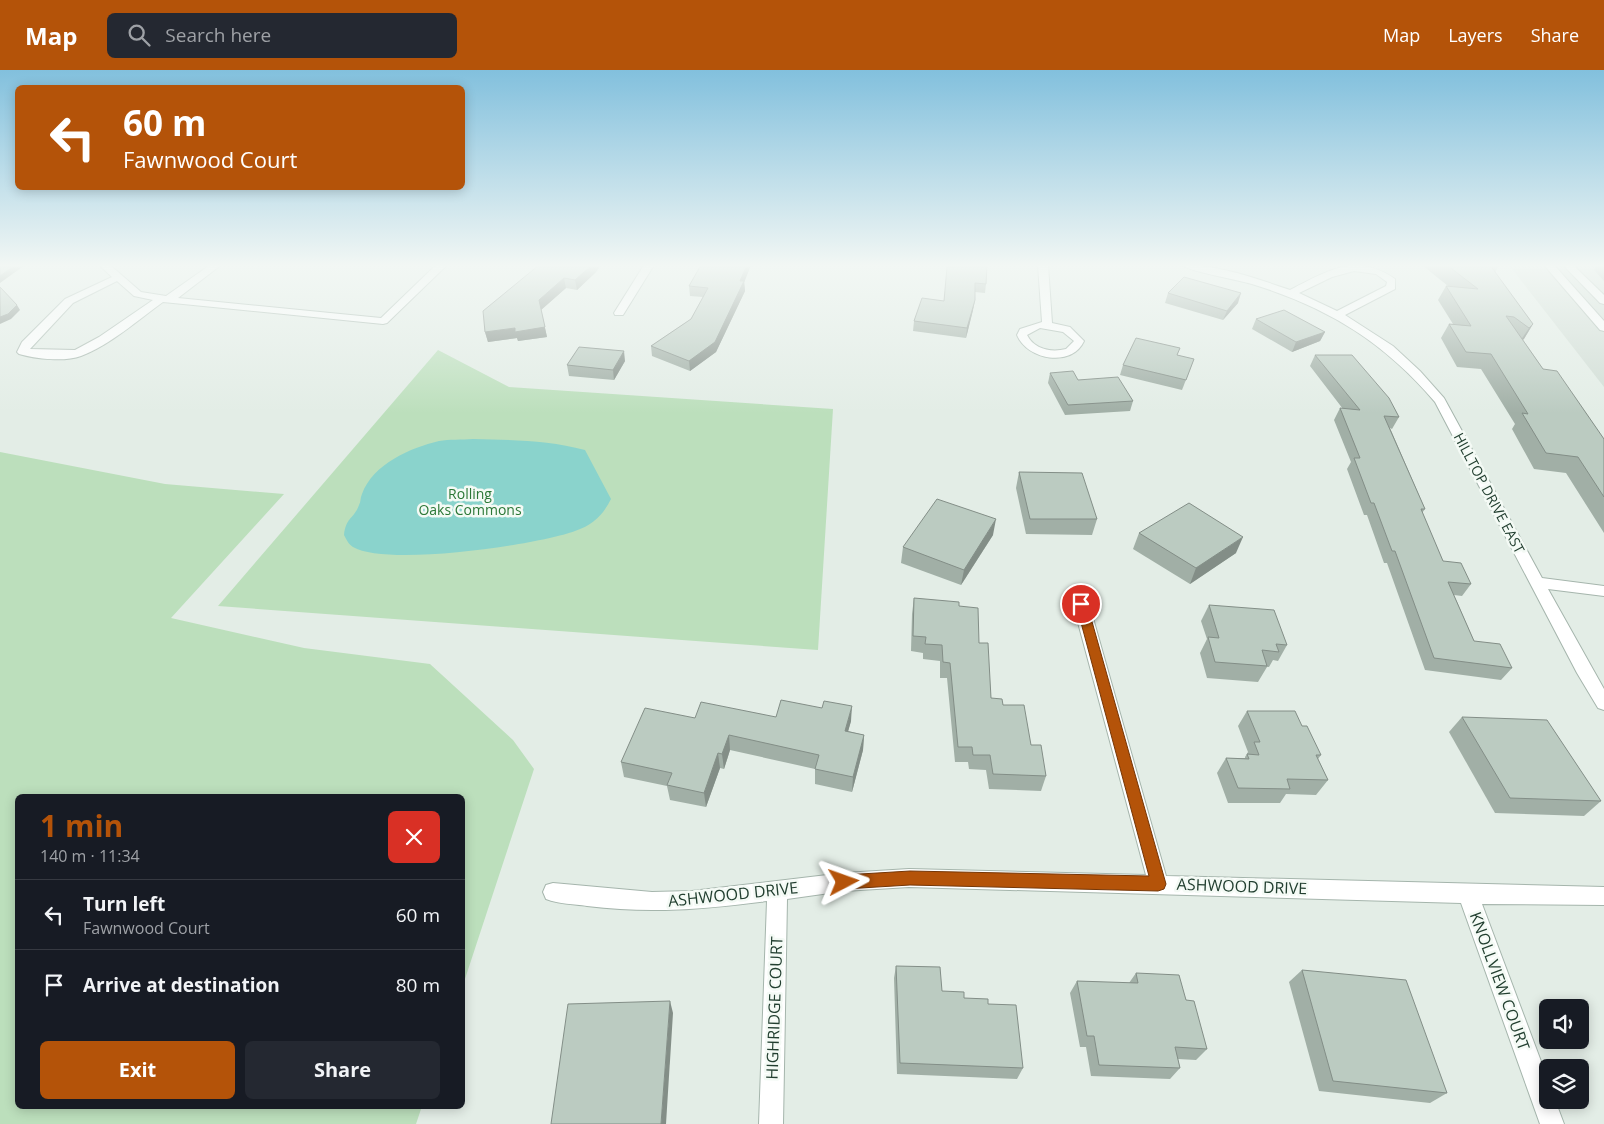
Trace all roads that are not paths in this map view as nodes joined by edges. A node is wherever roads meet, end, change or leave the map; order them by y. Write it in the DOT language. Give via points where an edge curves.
graph roads {
  1 [pos="56,314"];
  2 [pos="142,314"];
  3 [pos="312,314"];
  4 [pos="390,314"];
  5 [pos="1046,314"];
  6 [pos="1592,314"];
  7 [pos="1338,315"];
  8 [pos="1047,325"];
  9 [pos="1604,328"];
  10 [pos="1538,582"];
  11 [pos="1604,591"];
  12 [pos="1081,604"];
  13 [pos="1604,703"];
  14 [pos="1158,884"];
  15 [pos="777,891"];
  16 [pos="553,892"];
  17 [pos="1468,894"];
  18 [pos="1604,896"];
  19 [pos="771,1124"];
  20 [pos="1552,1124"];
  1 -- 2 [label="street" via="22,352 78,353"];
  3 -- 4 [label="street" via="383,321"];
  5 -- 8 [label="street"];
  6 -- 9 [label="street"];
  7 -- 10 [label="street, HILLTOP DRIVE EAST" via="1386,345 1422,377 1440,401"];
  8 -- 8 [label="street" via="1072,332 1080,341 1079,345 1070,352 1052,354 1034,350 1023,340 1024,331"];
  10 -- 11 [label="street"];
  10 -- 13 [label="street, HILLTOP DRIVE EAST"];
  12 -- 14 [label="street"];
  14 -- 15 [label="street, ASHWOOD DRIVE" via="910,878"];
  14 -- 17 [label="street, ASHWOOD DRIVE"];
  15 -- 16 [label="street, ASHWOOD DRIVE" via="692,901 652,902"];
  15 -- 19 [label="street, HIGHRIDGE COURT"];
  17 -- 18 [label="street, ASHWOOD DRIVE"];
  17 -- 20 [label="street, KNOLLVIEW COURT"];
}
